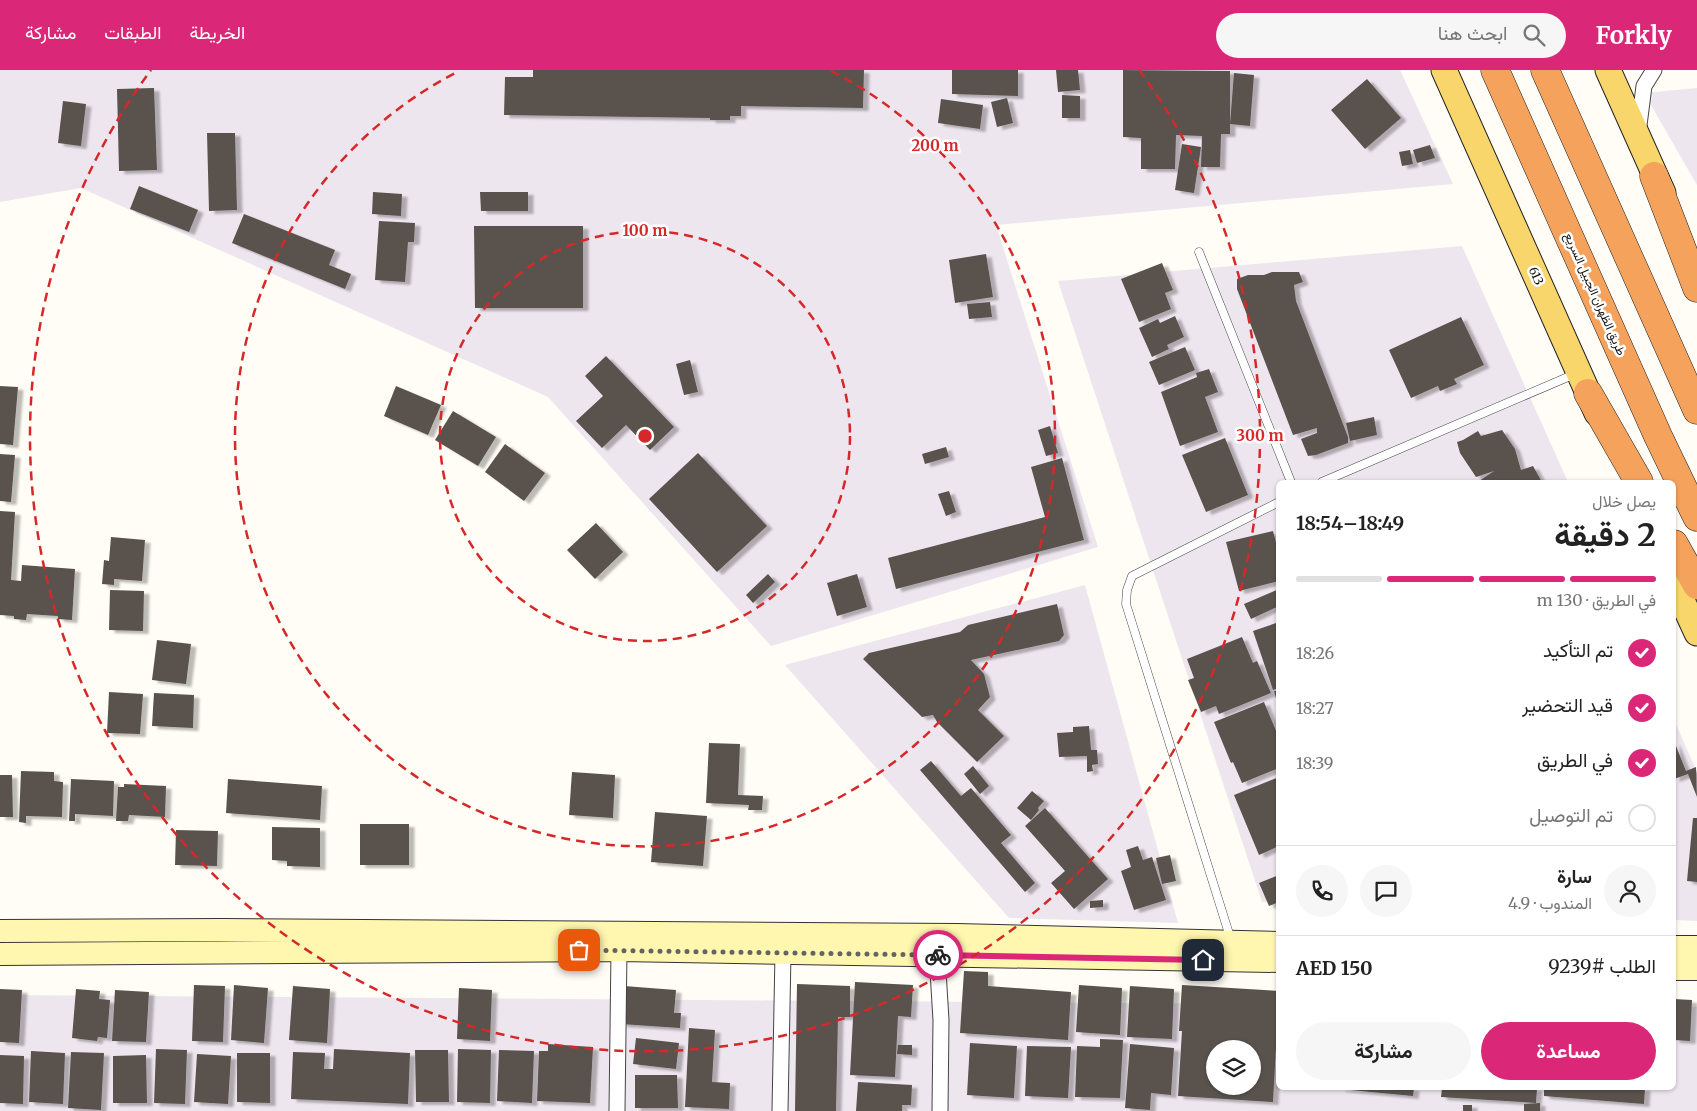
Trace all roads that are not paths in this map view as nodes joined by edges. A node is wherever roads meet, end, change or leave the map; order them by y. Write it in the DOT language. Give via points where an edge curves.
graph roads {
  1 [pos="1495,70"];
  2 [pos="1545,70"];
  3 [pos="1608,70"];
  4 [pos="1445,72"];
  5 [pos="1649,72"];
  6 [pos="1638,134"];
  7 [pos="1654,176"];
  8 [pos="1199,252"];
  9 [pos="1697,262"];
  10 [pos="1697,288"];
  11 [pos="1584,383"];
  12 [pos="1697,410"];
  13 [pos="1290,480"];
  14 [pos="1327,480"];
  15 [pos="1627,480"];
  16 [pos="1638,480"];
  17 [pos="1276,504"];
  18 [pos="1697,517"];
  19 [pos="1676,553"];
  20 [pos="1676,586"];
  21 [pos="1687,600"];
  22 [pos="1697,633"];
  23 [pos="0,931"];
  24 [pos="1232,942"];
  25 [pos="1276,943"];
  26 [pos="1676,947"];
  27 [pos="1697,947"];
  28 [pos="619,950"];
  29 [pos="783,953"];
  30 [pos="0,954"];
  31 [pos="937,955"];
  32 [pos="1276,961"];
  33 [pos="1676,968"];
  34 [pos="1697,969"];
  35 [pos="616,1111"];
  36 [pos="780,1111"];
  37 [pos="940,1111"];
  1 -- 18 [label="highway, طريق الظهران الجبيل السريع"];
  2 -- 12 [label="highway"];
  3 -- 6 [label="main road"];
  4 -- 11 [label="main road, 613"];
  5 -- 6 [label="street"];
  6 -- 7 [label="main road"];
  7 -- 9 [label="main road"];
  7 -- 10 [label="highway"];
  8 -- 13 [label="lane"];
  11 -- 14 [label="lane"];
  11 -- 15 [label="main road, 613"];
  11 -- 16 [label="highway"];
  17 -- 24 [label="lane" via="1132,576 1127,590 1126,604"];
  19 -- 21 [label="highway"];
  20 -- 21 [label="main road"];
  21 -- 22 [label="main road"];
  23 -- 24 [label="street" via="947,935"];
  24 -- 25 [label="street"];
  26 -- 27 [label="street"];
  28 -- 29 [label="street"];
  28 -- 30 [label="street"];
  28 -- 35 [label="street"];
  29 -- 31 [label="street"];
  29 -- 36 [label="street"];
  31 -- 32 [label="street"];
  31 -- 37 [label="street" via="941,1020"];
  33 -- 34 [label="street"];
}
